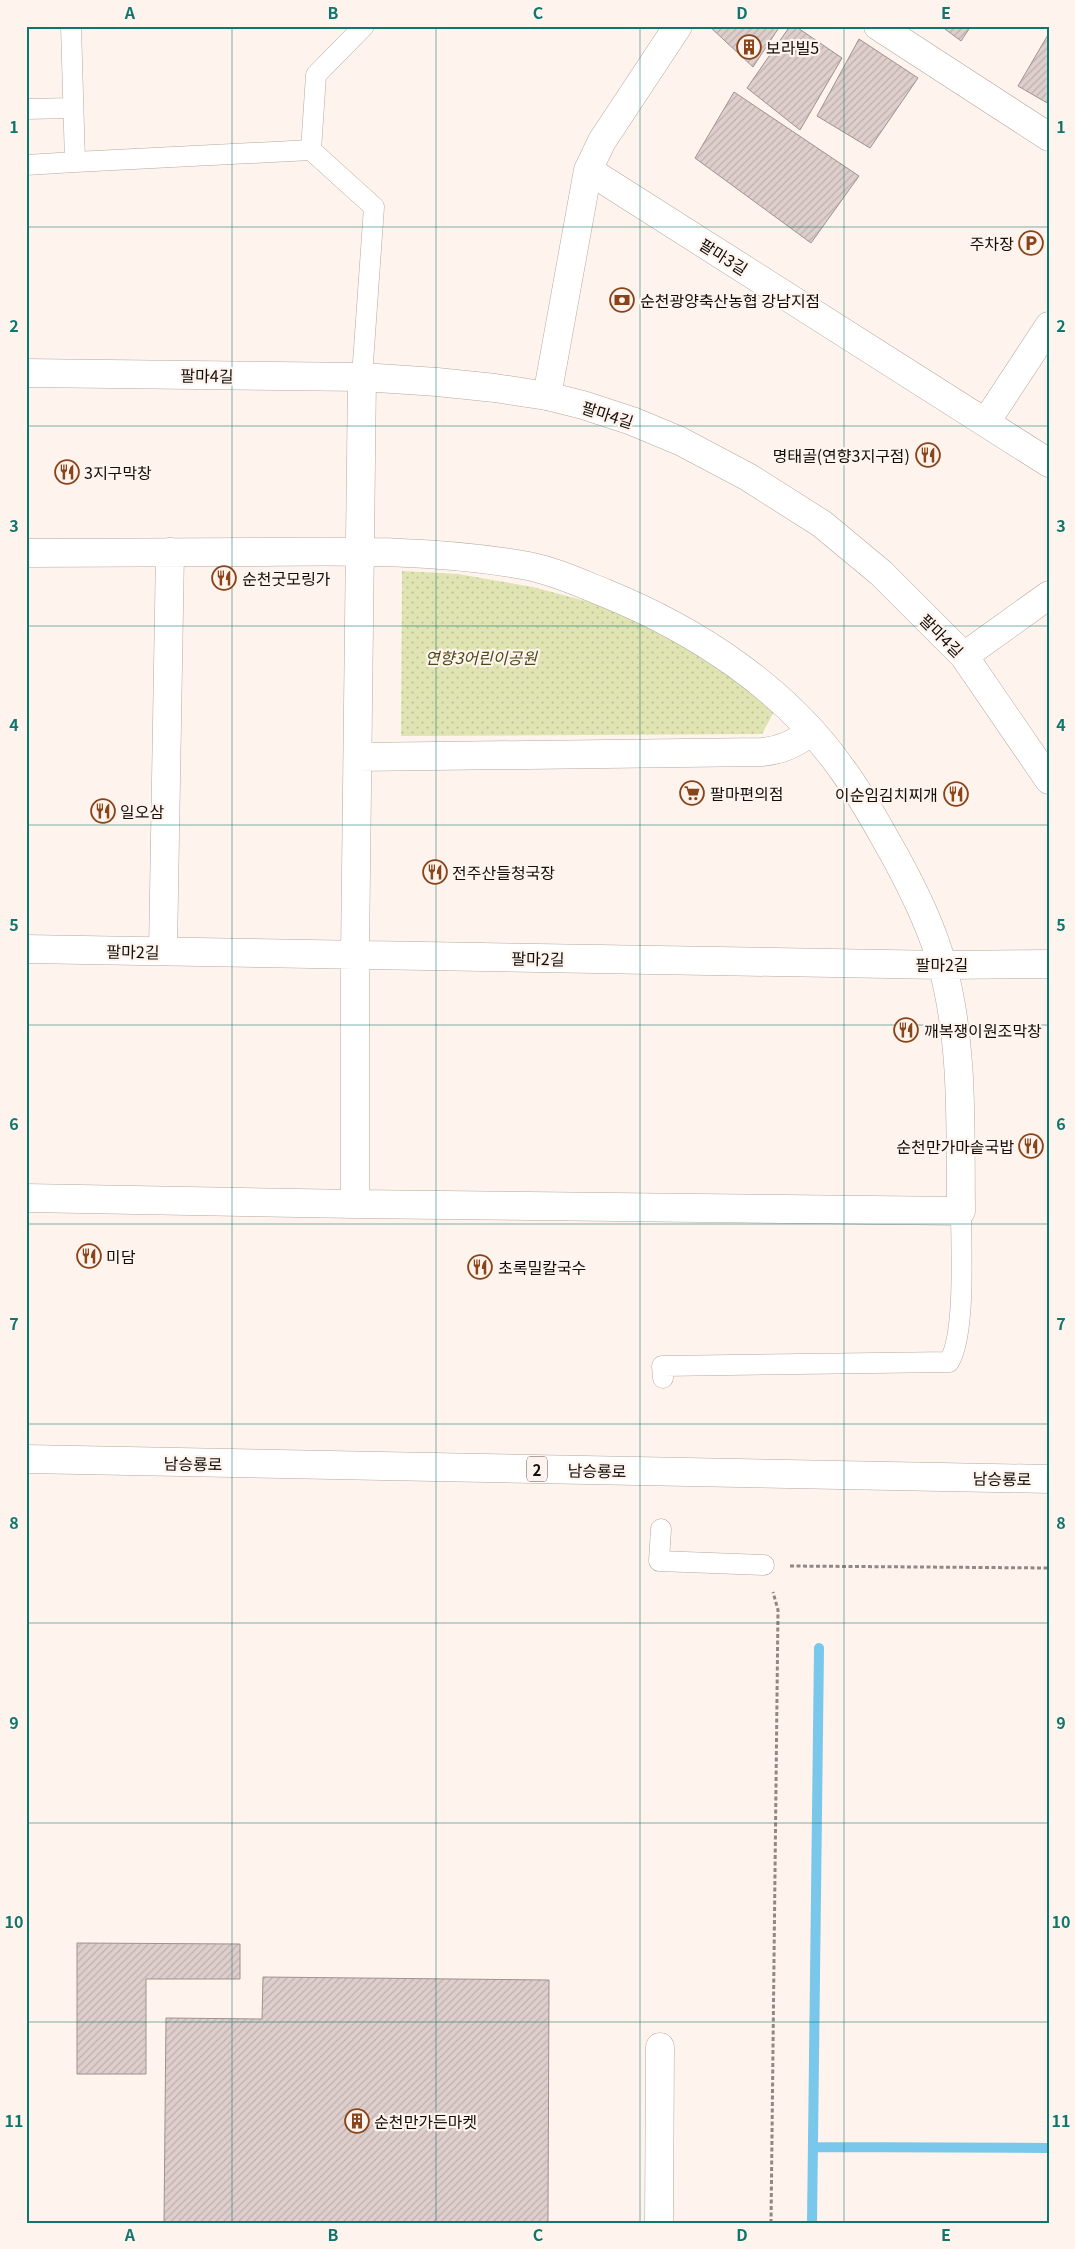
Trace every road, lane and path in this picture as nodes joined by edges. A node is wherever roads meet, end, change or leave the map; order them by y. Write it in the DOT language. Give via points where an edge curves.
graph roads {
  1 [pos="71,26"];
  2 [pos="364,26"];
  3 [pos="678,26"];
  4 [pos="878,26"];
  5 [pos="73,108"];
  6 [pos="26,109"];
  7 [pos="1049,137"];
  8 [pos="311,150"];
  9 [pos="75,162"];
  10 [pos="26,165"];
  11 [pos="588,170"];
  12 [pos="1049,326"];
  13 [pos="26,373"];
  14 [pos="362,378"];
  15 [pos="547,396"];
  16 [pos="986,422"];
  17 [pos="1049,463"];
  18 [pos="359,551"];
  19 [pos="170,552"];
  20 [pos="26,553"];
  21 [pos="1049,595"];
  22 [pos="964,656"];
  23 [pos="811,732"];
  24 [pos="358,757"];
  25 [pos="1049,780"];
  26 [pos="26,950"];
  27 [pos="163,951"];
  28 [pos="355,954"];
  29 [pos="1049,964"];
  30 [pos="943,965"];
  31 [pos="26,1198"];
  32 [pos="354,1204"];
  33 [pos="961,1211"];
  34 [pos="663,1378"];
  35 [pos="26,1459"];
  36 [pos="1049,1479"];
  37 [pos="661,1529"];
  38 [pos="764,1565"];
  39 [pos="1049,1568"];
  40 [pos="660,2047"];
  41 [pos="659,2223"];
  42 [pos="771,2223"];
  1 -- 5 [label="lane"];
  2 -- 8 [label="lane" via="316,75"];
  3 -- 11 [label="street" via="602,141"];
  4 -- 7 [label="street"];
  5 -- 6 [label="lane"];
  5 -- 9 [label="lane"];
  8 -- 9 [label="lane"];
  8 -- 14 [label="lane" via="374,207"];
  9 -- 10 [label="lane"];
  11 -- 15 [label="street"];
  11 -- 16 [label="street, 팔마3길"];
  12 -- 16 [label="street"];
  13 -- 14 [label="street, 팔마4길"];
  14 -- 15 [label="street, 팔마4길" via="485,387"];
  14 -- 18 [label="street"];
  15 -- 22 [label="street, 팔마4길" via="632,421 748,476 822,524 880,573"];
  16 -- 17 [label="street, 팔마3길"];
  18 -- 19 [label="street"];
  18 -- 23 [label="street" via="482,559 533,567 586,585 698,638 781,701"];
  18 -- 24 [label="street"];
  19 -- 20 [label="street"];
  19 -- 27 [label="street"];
  21 -- 22 [label="street"];
  22 -- 25 [label="street, 팔마4길"];
  23 -- 24 [label="street" via="780,750 762,752"];
  23 -- 30 [label="street" via="841,767 873,817 913,889"];
  24 -- 28 [label="street"];
  26 -- 27 [label="street, 팔마2길"];
  27 -- 28 [label="street, 팔마2길"];
  28 -- 30 [label="street, 팔마2길"];
  28 -- 32 [label="street"];
  29 -- 30 [label="street, 팔마2길"];
  30 -- 33 [label="street" via="954,1014 960,1070"];
  31 -- 32 [label="street"];
  32 -- 33 [label="street"];
  33 -- 34 [label="lane" via="959,1333 949,1362 662,1366"];
  35 -- 36 [label="street, 남승룡로 / 2"];
  37 -- 38 [label="lane" via="659,1561"];
  38 -- 39 [label="path"];
  38 -- 42 [label="path" via="778,1610"];
  40 -- 41 [label="street"];
}
